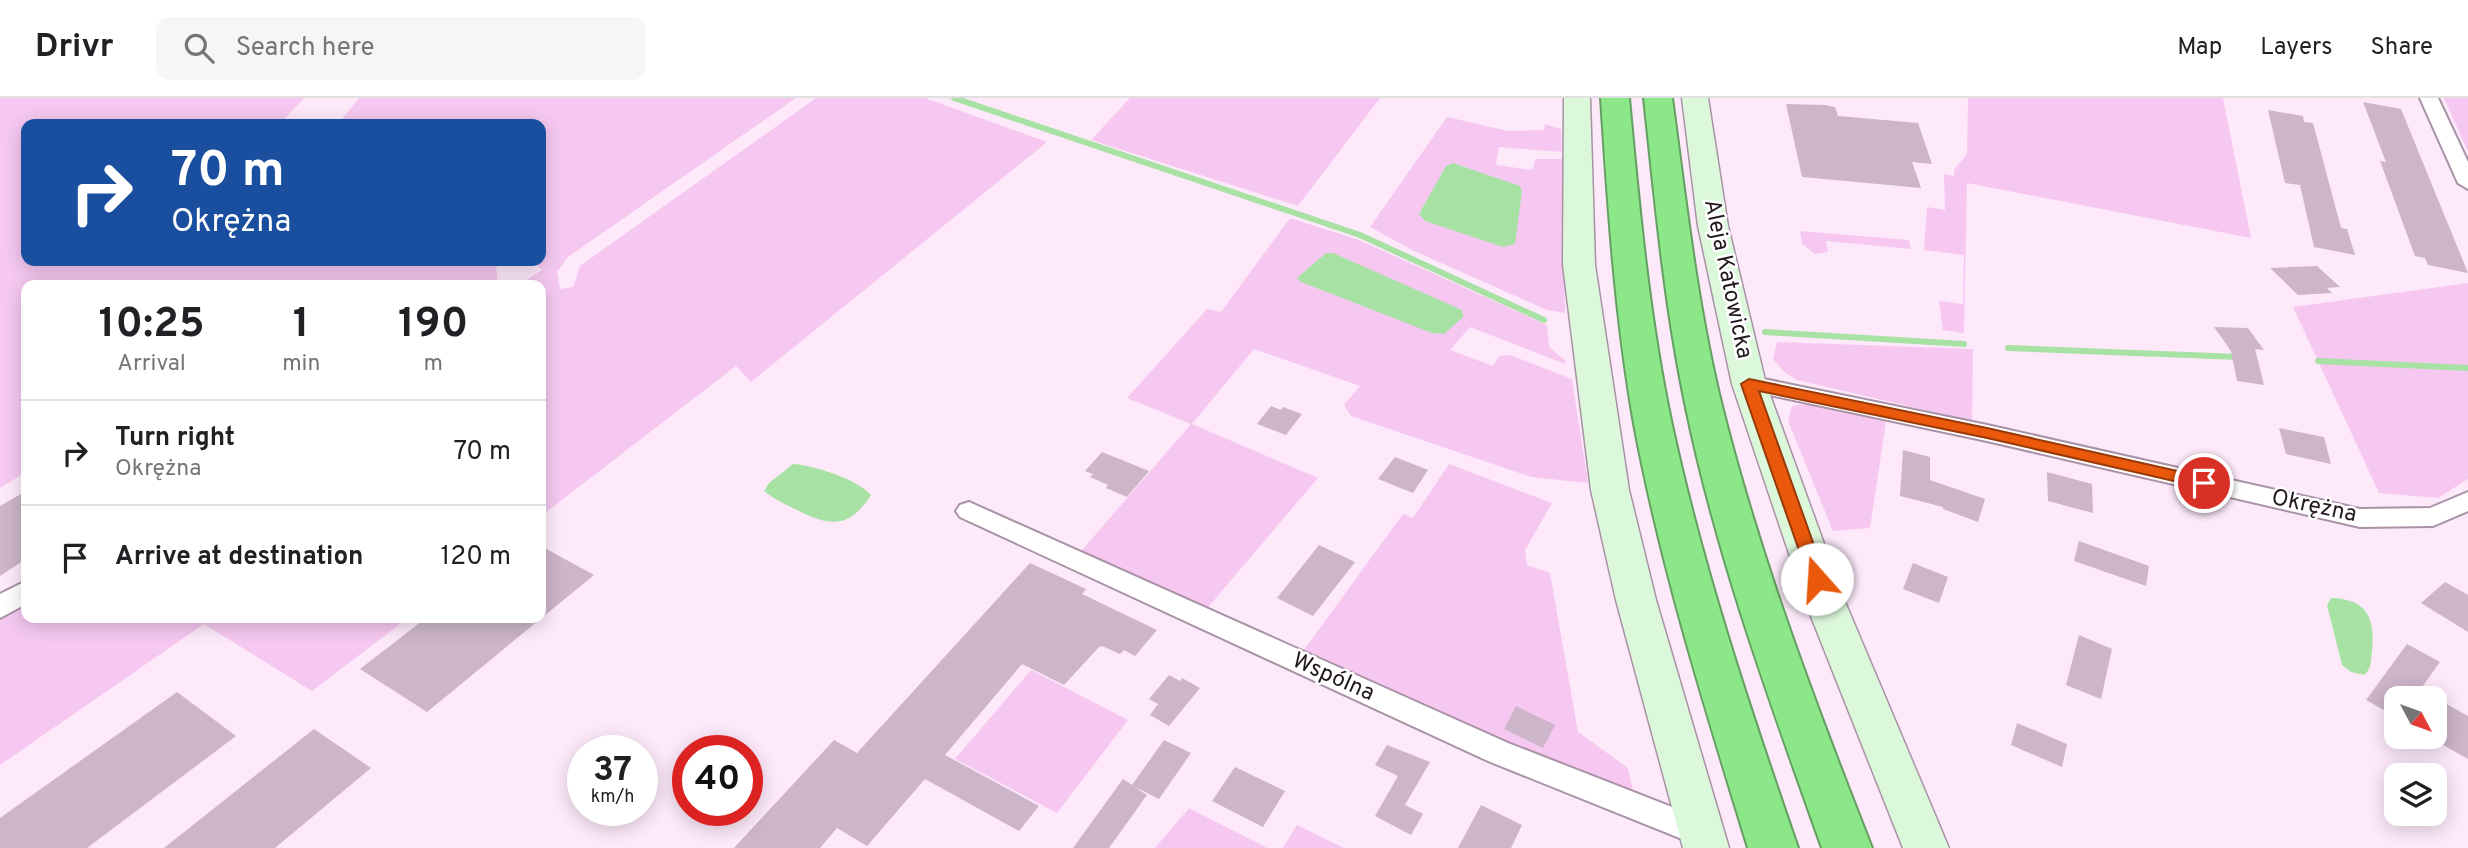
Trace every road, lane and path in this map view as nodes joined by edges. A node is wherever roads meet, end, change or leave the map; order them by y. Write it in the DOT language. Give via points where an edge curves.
graph roads {
  1 [pos="1577,98"];
  2 [pos="1615,98"];
  3 [pos="1658,98"];
  4 [pos="1695,98"];
  5 [pos="2429,98"];
  6 [pos="2468,183"];
  7 [pos="1749,384"];
  8 [pos="2468,501"];
  9 [pos="970,511"];
  10 [pos="21,594"];
  11 [pos="0,608"];
  12 [pos="1704,841"];
  13 [pos="1773,848"];
  14 [pos="1847,848"];
  15 [pos="1926,848"];
  1 -- 12 [label="street" via="1579,265 1610,490"];
  2 -- 13 [label="highway" via="1628,261 1662,466 1719,677"];
  3 -- 14 [label="highway" via="1680,279 1741,546"];
  4 -- 7 [label="street, Aleja Katowicka" via="1713,226"];
  5 -- 6 [label="street"];
  7 -- 8 [label="street, Okrężna" via="2360,518 2433,517"];
  7 -- 15 [label="street, Aleja Katowicka" via="1826,604"];
  9 -- 12 [label="street, Wspólna"];
  10 -- 11 [label="street"];
}
